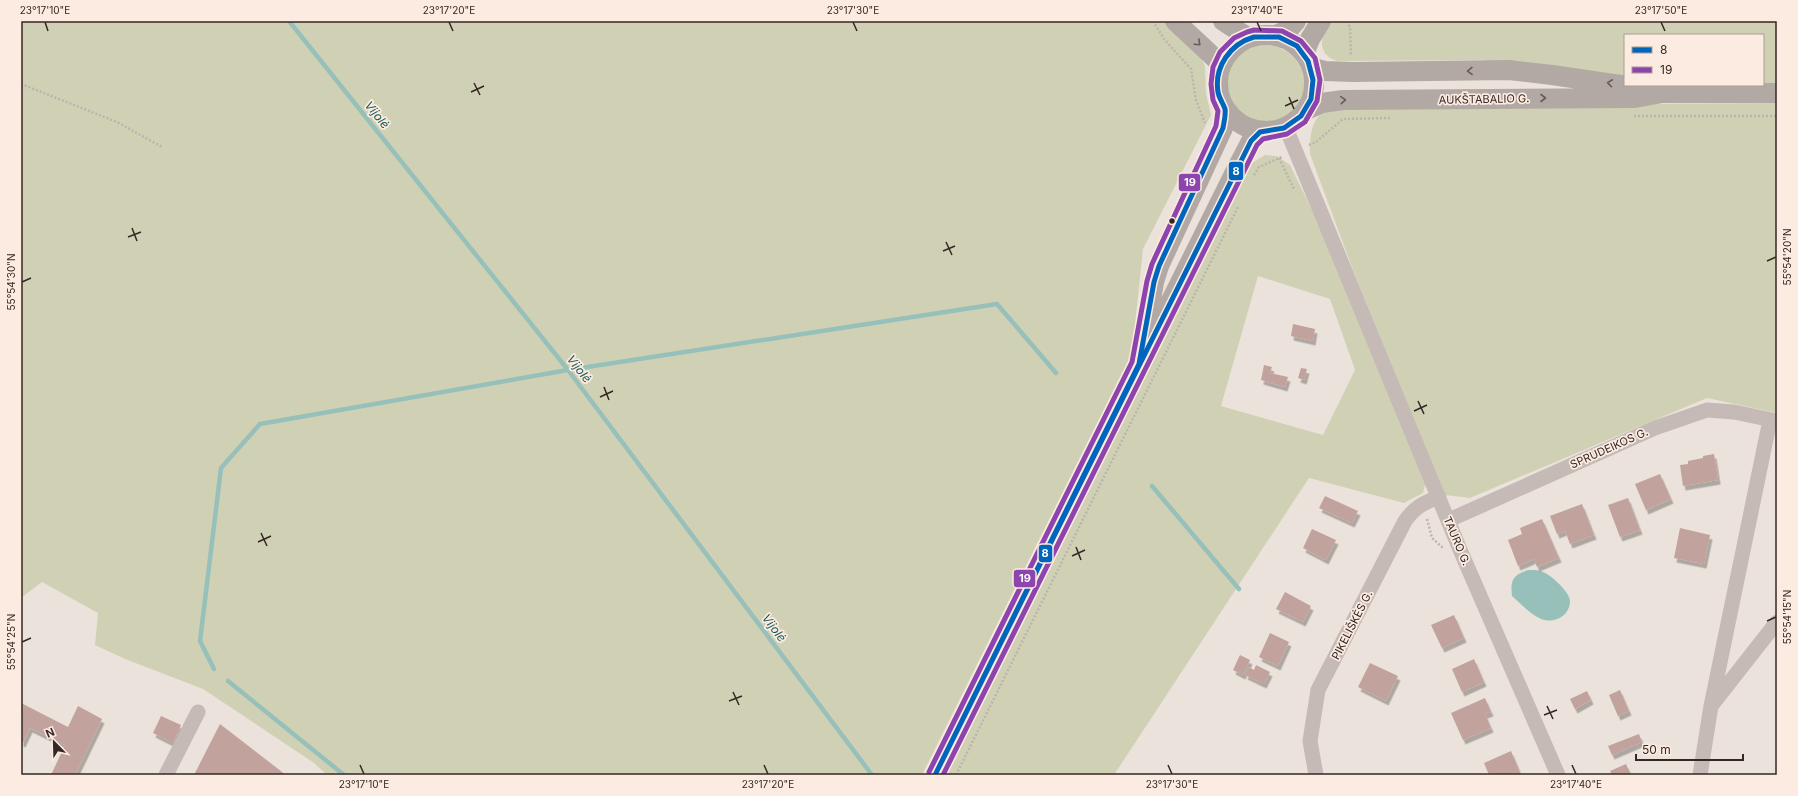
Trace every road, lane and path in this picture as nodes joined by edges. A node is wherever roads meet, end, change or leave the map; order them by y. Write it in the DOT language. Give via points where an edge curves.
graph roads {
  1 [pos="1153,21"];
  2 [pos="1175,21"];
  3 [pos="1223,21"];
  4 [pos="1296,21"];
  5 [pos="1321,21"];
  6 [pos="1347,21"];
  7 [pos="1350,28"];
  8 [pos="1276,35"];
  9 [pos="1249,38"];
  10 [pos="1308,60"];
  11 [pos="1221,64"];
  12 [pos="21,84"];
  13 [pos="1624,85"];
  14 [pos="1628,86"];
  15 [pos="1662,93"];
  16 [pos="1777,93"];
  17 [pos="1225,110"];
  18 [pos="1306,110"];
  19 [pos="1205,128"];
  20 [pos="1286,128"];
  21 [pos="1260,132"];
  22 [pos="162,147"];
  23 [pos="1259,167"];
  24 [pos="1251,182"];
  25 [pos="1240,203"];
  26 [pos="1139,364"];
  27 [pos="1774,420"];
  28 [pos="1439,497"];
  29 [pos="1449,520"];
  30 [pos="1777,622"];
  31 [pos="1711,706"];
  32 [pos="198,712"];
  33 [pos="166,775"];
  34 [pos="935,775"];
  35 [pos="956,775"];
  36 [pos="1316,775"];
  37 [pos="1558,775"];
  38 [pos="1700,775"];
  1 -- 19 [label="path" via="1164,39 1191,68 1196,100 1206,122"];
  2 -- 11 [label="main road, one-way"];
  3 -- 9 [label="main road"];
  4 -- 8 [label="main road" via="1288,30"];
  5 -- 10 [label="main road" via="1310,39"];
  6 -- 7 [label="path"];
  8 -- 9 [label="main road"];
  8 -- 10 [label="main road" via="1287,39"];
  9 -- 11 [label="main road" via="1228,53"];
  13 -- 10 [label="main road, AUKŠTABALIO G., one-way" via="1509,70 1325,71"];
  10 -- 18 [label="main road" via="1314,82 1313,97"];
  11 -- 17 [label="main road" via="1219,96"];
  12 -- 22 [label="path" via="117,122"];
  15 -- 14 [label="main road, AUKŠTABALIO G., one-way"];
  15 -- 16 [label="main road, AUKŠTABALIO G."];
  18 -- 15 [label="main road, AUKŠTABALIO G., one-way" via="1322,103 1343,100 1636,98"];
  17 -- 21 [label="main road" via="1235,121"];
  17 -- 26 [label="main road" via="1223,128 1159,266"];
  18 -- 20 [label="main road"];
  20 -- 21 [label="main road"];
  20 -- 28 [label="street, TAURO G."];
  21 -- 26 [label="main road" via="1251,141"];
  23 -- 24 [label="path"];
  25 -- 35 [label="path"];
  26 -- 34 [label="main road"];
  27 -- 29 [label="street, SPRUDEIKOS G." via="1734,412 1707,410 1655,428"];
  27 -- 31 [label="street"];
  28 -- 29 [label="street, TAURO G."];
  28 -- 36 [label="street, PIKELIŠKĖS G." via="1421,504 1413,510 1406,521 1318,690 1310,741"];
  29 -- 37 [label="street, TAURO G."];
  30 -- 31 [label="street"];
  31 -- 38 [label="street"];
  32 -- 33 [label="street"];
}
